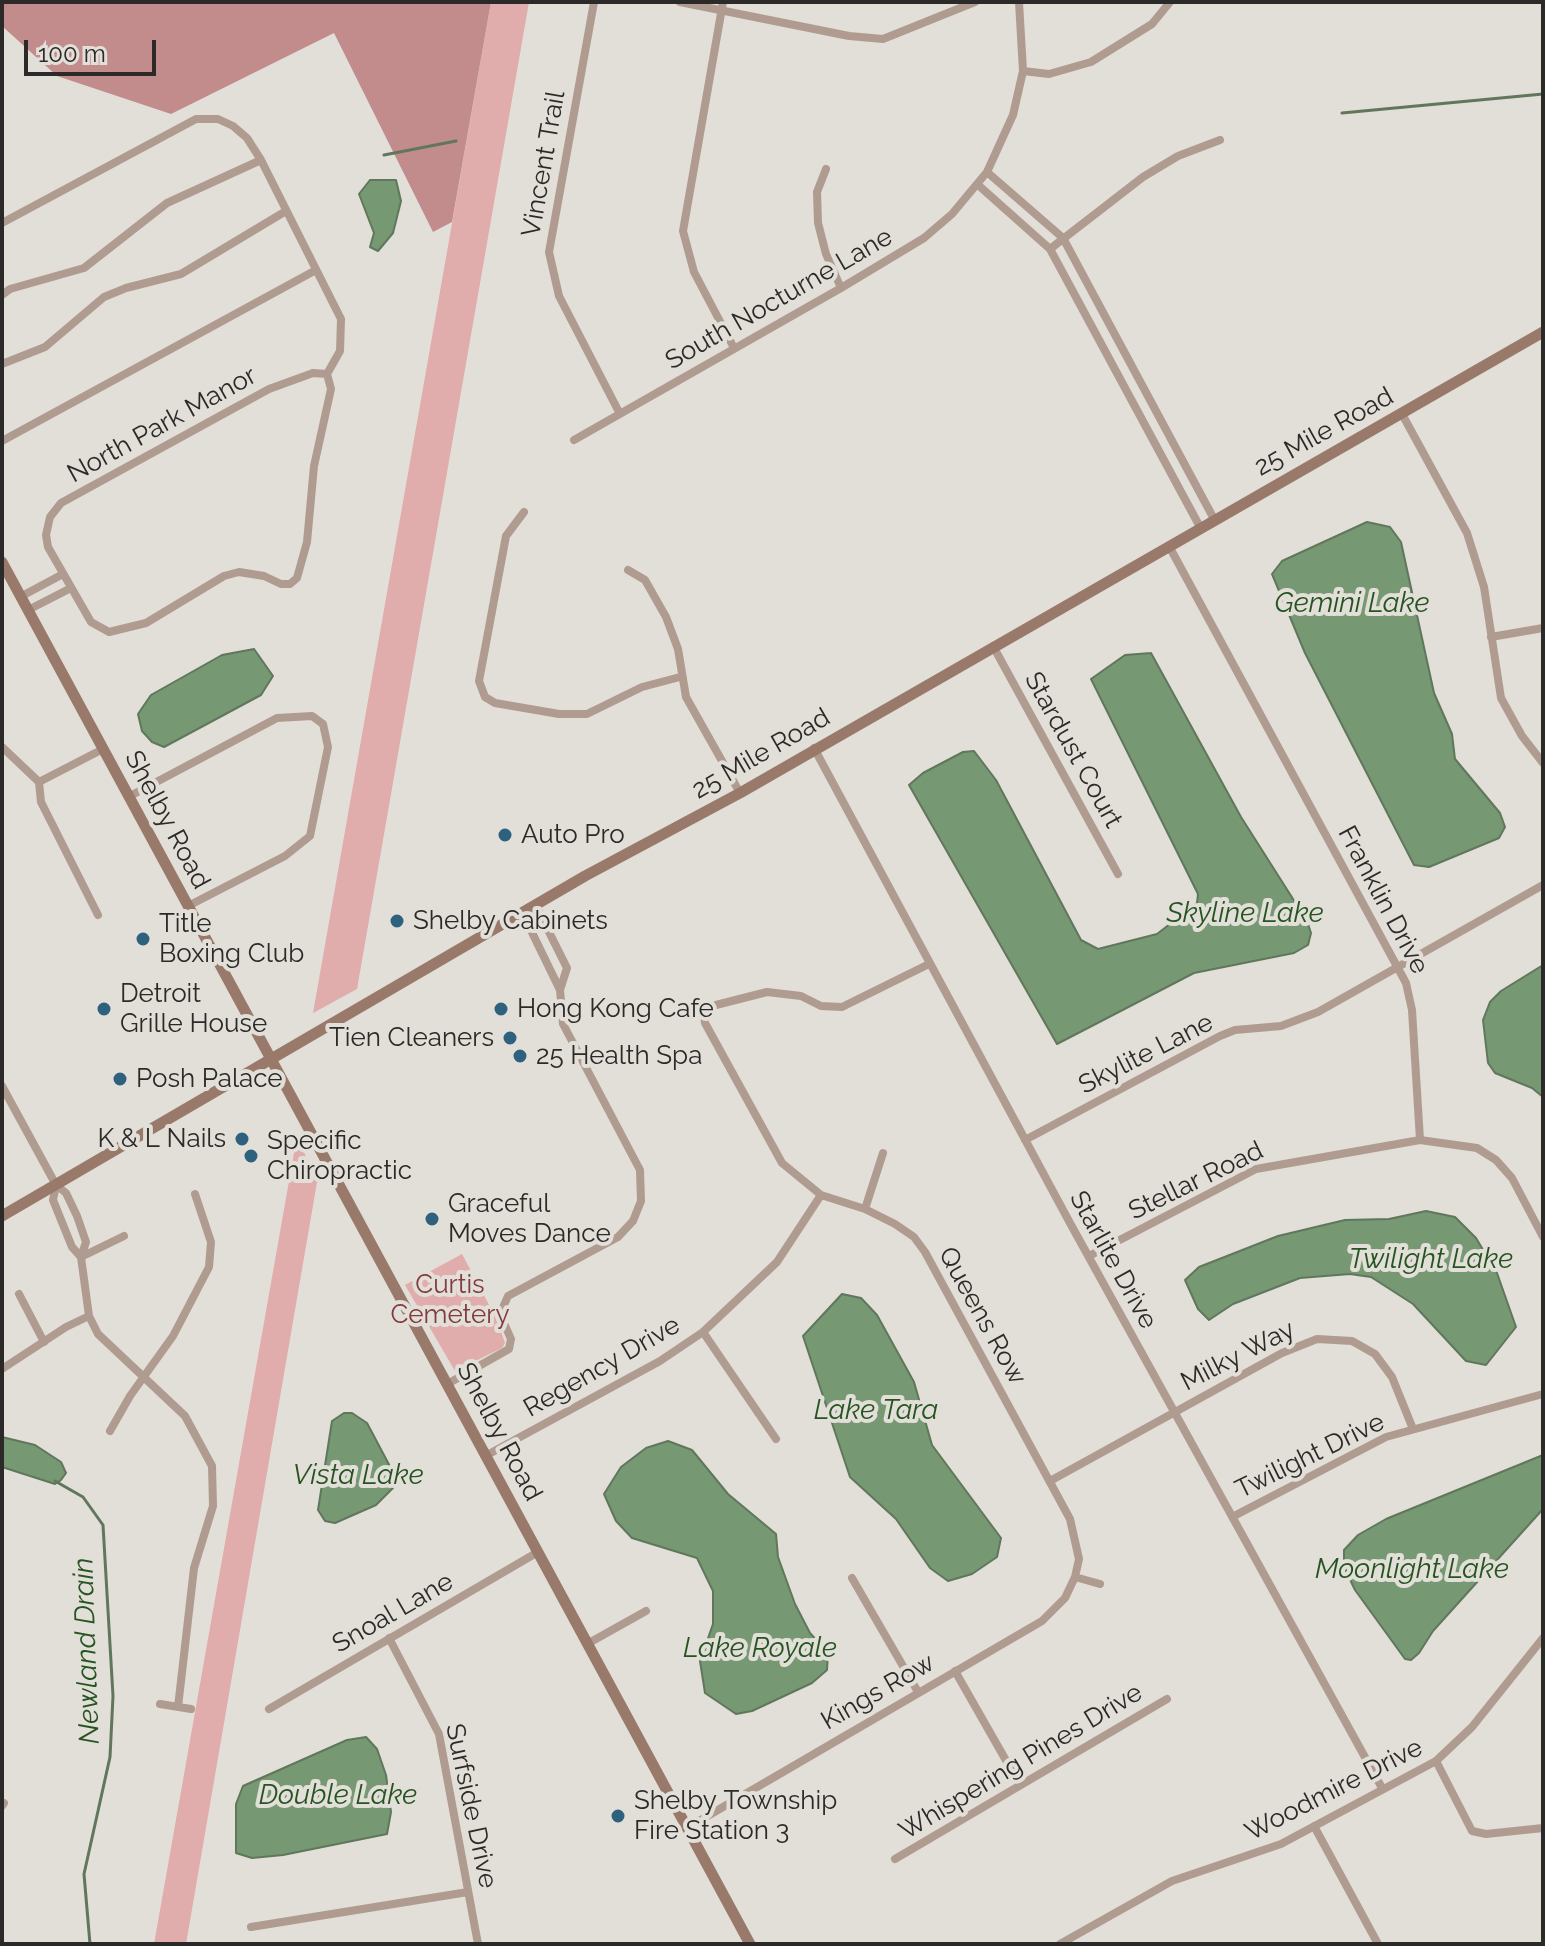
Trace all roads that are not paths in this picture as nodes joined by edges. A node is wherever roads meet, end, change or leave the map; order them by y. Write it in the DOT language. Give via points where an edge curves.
graph roads {
  1 [pos="594,2"];
  2 [pos="680,2"];
  3 [pos="975,2"];
  4 [pos="1019,2"];
  5 [pos="1170,2"];
  6 [pos="722,6"];
  7 [pos="1023,71"];
  8 [pos="1220,140"];
  9 [pos="261,160"];
  10 [pos="826,169"];
  11 [pos="987,172"];
  12 [pos="977,184"];
  13 [pos="286,211"];
  14 [pos="2,223"];
  15 [pos="1063,238"];
  16 [pos="1050,249"];
  17 [pos="316,270"];
  18 [pos="841,288"];
  19 [pos="2,295"];
  20 [pos="1543,332"];
  21 [pos="734,348"];
  22 [pos="2,364"];
  23 [pos="327,374"];
  24 [pos="1137,376"];
  25 [pos="1125,384"];
  26 [pos="620,414"];
  27 [pos="1402,414"];
  28 [pos="574,440"];
  29 [pos="2,441"];
  30 [pos="1198,489"];
  31 [pos="1184,496"];
  32 [pos="524,512"];
  33 [pos="1214,519"];
  34 [pos="1200,527"];
  35 [pos="1169,546"];
  36 [pos="2,562"];
  37 [pos="628,570"];
  38 [pos="63,574"];
  39 [pos="71,588"];
  40 [pos="20,597"];
  41 [pos="28,610"];
  42 [pos="1543,628"];
  43 [pos="1491,637"];
  44 [pos="993,646"];
  45 [pos="680,677"];
  46 [pos="2,747"];
  47 [pos="814,748"];
  48 [pos="103,749"];
  49 [pos="1543,763"];
  50 [pos="39,782"];
  51 [pos="740,793"];
  52 [pos="130,796"];
  53 [pos="1118,874"];
  54 [pos="1543,885"];
  55 [pos="188,906"];
  56 [pos="536,906"];
  57 [pos="523,914"];
  58 [pos="98,915"];
  59 [pos="929,964"];
  60 [pos="1397,965"];
  61 [pos="560,990"];
  62 [pos="274,1060"];
  63 [pos="2,1086"];
  64 [pos="1025,1140"];
  65 [pos="1420,1140"];
  66 [pos="883,1153"];
  67 [pos="56,1185"];
  68 [pos="195,1194"];
  69 [pos="821,1195"];
  70 [pos="865,1209"];
  71 [pos="2,1216"];
  72 [pos="124,1236"];
  73 [pos="1543,1237"];
  74 [pos="1089,1256"];
  75 [pos="81,1257"];
  76 [pos="19,1294"];
  77 [pos="89,1316"];
  78 [pos="703,1332"];
  79 [pos="44,1342"];
  80 [pos="2,1369"];
  81 [pos="143,1377"];
  82 [pos="449,1383"];
  83 [pos="1543,1394"];
  84 [pos="1173,1412"];
  85 [pos="1413,1429"];
  86 [pos="110,1431"];
  87 [pos="776,1439"];
  88 [pos="487,1455"];
  89 [pos="1050,1481"];
  90 [pos="1234,1516"];
  91 [pos="538,1552"];
  92 [pos="1075,1577"];
  93 [pos="852,1578"];
  94 [pos="1100,1584"];
  95 [pos="646,1611"];
  96 [pos="389,1638"];
  97 [pos="1543,1638"];
  98 [pos="587,1644"];
  99 [pos="955,1671"];
  100 [pos="918,1692"];
  101 [pos="1167,1699"];
  102 [pos="160,1704"];
  103 [pos="178,1707"];
  104 [pos="191,1709"];
  105 [pos="269,1709"];
  106 [pos="1436,1761"];
  107 [pos="1020,1785"];
  108 [pos="1382,1788"];
  109 [pos="1314,1826"];
  110 [pos="687,1828"];
  111 [pos="1543,1828"];
  112 [pos="895,1859"];
  113 [pos="468,1892"];
  114 [pos="251,1927"];
  115 [pos="478,1944"];
  116 [pos="750,1944"];
  117 [pos="1060,1944"];
  118 [pos="1378,1944"];
  1 -- 26 [label="street, Vincent Trail" via="549,252 559,296"];
  2 -- 6 [label="street"];
  3 -- 6 [label="street" via="883,39"];
  4 -- 7 [label="street, South Nocturne Lane"];
  5 -- 7 [label="street" via="1152,24 1091,62 1049,74"];
  6 -- 21 [label="street" via="683,231 694,272"];
  7 -- 11 [label="street, South Nocturne Lane" via="1013,115"];
  8 -- 15 [label="street" via="1143,177"];
  9 -- 13 [label="street"];
  9 -- 14 [label="street" via="233,126 207,117 196,119"];
  9 -- 19 [label="street" via="167,203 84,268"];
  10 -- 18 [label="street" via="817,192 818,223"];
  11 -- 12 [label="street, South Nocturne Lane"];
  11 -- 15 [label="street"];
  12 -- 16 [label="street"];
  12 -- 18 [label="street, South Nocturne Lane" via="937,229"];
  13 -- 17 [label="street"];
  13 -- 22 [label="street" via="181,274 104,297 45,347"];
  15 -- 16 [label="street"];
  15 -- 24 [label="street"];
  16 -- 25 [label="street"];
  17 -- 23 [label="street" via="343,331 340,351"];
  17 -- 29 [label="street"];
  18 -- 21 [label="street, South Nocturne Lane"];
  20 -- 27 [label="street, 25 Mile Road"];
  21 -- 26 [label="street, South Nocturne Lane"];
  23 -- 38 [label="street, North Park Manor" via="313,373 269,389 61,503 50,517 46,535"];
  23 -- 39 [label="street, North Park Manor" via="331,389 314,466 307,542 297,578 290,584 253,573 224,576 175,609 109,632 91,622"];
  24 -- 25 [label="street"];
  24 -- 30 [label="street"];
  25 -- 31 [label="street"];
  26 -- 28 [label="street, South Nocturne Lane"];
  27 -- 33 [label="street, 25 Mile Road"];
  27 -- 43 [label="street" via="1467,533 1484,587"];
  30 -- 31 [label="street"];
  30 -- 33 [label="street"];
  31 -- 34 [label="street"];
  32 -- 45 [label="street" via="506,536 479,681 485,697 511,706 587,714 642,687"];
  33 -- 34 [label="street, 25 Mile Road"];
  34 -- 35 [label="street, 25 Mile Road"];
  35 -- 44 [label="street, 25 Mile Road"];
  35 -- 60 [label="street, Franklin Drive"];
  36 -- 40 [label="street, Shelby Road"];
  37 -- 45 [label="street" via="645,580 666,617 678,649"];
  38 -- 39 [label="street, North Park Manor"];
  38 -- 40 [label="street"];
  39 -- 41 [label="street"];
  40 -- 41 [label="street, Shelby Road"];
  41 -- 48 [label="street, Shelby Road"];
  42 -- 43 [label="street"];
  43 -- 49 [label="street" via="1501,698"];
  44 -- 47 [label="street, 25 Mile Road"];
  44 -- 53 [label="street, Stardust Court"];
  45 -- 51 [label="street" via="694,715"];
  46 -- 50 [label="street"];
  47 -- 51 [label="street, 25 Mile Road"];
  47 -- 59 [label="street, Starlite Drive"];
  48 -- 50 [label="street"];
  48 -- 52 [label="street, Shelby Road"];
  50 -- 58 [label="street" via="41,802"];
  51 -- 56 [label="street, 25 Mile Road"];
  52 -- 55 [label="street, Shelby Road"];
  52 -- 55 [label="street" via="277,718 312,716 323,724 328,747 310,836 285,856"];
  54 -- 60 [label="street, Skylite Lane"];
  55 -- 62 [label="street, Shelby Road"];
  56 -- 57 [label="street, 25 Mile Road"];
  56 -- 61 [label="street" via="567,968"];
  57 -- 61 [label="street"];
  57 -- 62 [label="street, 25 Mile Road"];
  59 -- 64 [label="street, Starlite Drive"];
  59 -- 69 [label="street, Queens Row" via="842,1007 767,992 716,1005 704,1015 772,1147 794,1175"];
  60 -- 64 [label="street, Skylite Lane" via="1300,1020 1220,1036"];
  60 -- 65 [label="street, Franklin Drive" via="1412,1010"];
  61 -- 82 [label="street" via="563,1024 640,1170 641,1201 633,1221 618,1237 508,1296 500,1314 511,1339 509,1349"];
  62 -- 67 [label="street, 25 Mile Road"];
  62 -- 82 [label="street, Shelby Road"];
  63 -- 67 [label="street"];
  64 -- 74 [label="street, Starlite Drive"];
  65 -- 73 [label="street" via="1477,1148 1496,1160 1512,1178"];
  65 -- 74 [label="street, Stellar Road" via="1256,1169"];
  66 -- 70 [label="street"];
  67 -- 71 [label="street, 25 Mile Road"];
  67 -- 75 [label="street" via="53,1200"];
  67 -- 75 [label="street" via="77,1216 86,1242"];
  68 -- 81 [label="street" via="211,1242 209,1267 173,1336"];
  69 -- 70 [label="street, Queens Row"];
  69 -- 78 [label="street, Regency Drive" via="777,1262"];
  70 -- 89 [label="street, Queens Row" via="914,1237 925,1252"];
  72 -- 75 [label="street"];
  74 -- 84 [label="street, Starlite Drive"];
  75 -- 77 [label="street"];
  76 -- 79 [label="street"];
  77 -- 79 [label="street"];
  77 -- 81 [label="street" via="107,1346"];
  78 -- 87 [label="street"];
  78 -- 88 [label="street, Regency Drive"];
  79 -- 80 [label="street"];
  81 -- 86 [label="street"];
  81 -- 103 [label="street" via="185,1416 214,1480 213,1506 194,1568"];
  82 -- 88 [label="street, Shelby Road"];
  83 -- 85 [label="street, Twilight Drive"];
  84 -- 85 [label="street, Milky Way" via="1299,1344 1336,1338 1365,1347 1384,1364"];
  84 -- 89 [label="street, Milky Way"];
  84 -- 90 [label="street, Starlite Drive"];
  85 -- 90 [label="street, Twilight Drive" via="1363,1448"];
  88 -- 91 [label="street, Shelby Road"];
  89 -- 92 [label="street, Queens Row" via="1077,1540"];
  90 -- 108 [label="street, Starlite Drive"];
  91 -- 96 [label="street, Snoal Lane"];
  91 -- 98 [label="street, Shelby Road"];
  92 -- 94 [label="street"];
  92 -- 99 [label="street, Kings Row" via="1050,1615"];
  93 -- 100 [label="street"];
  95 -- 98 [label="street"];
  96 -- 105 [label="street, Snoal Lane"];
  96 -- 113 [label="street, Surfside Drive" via="439,1734"];
  97 -- 106 [label="street, Woodmire Drive" via="1472,1727"];
  98 -- 110 [label="street, Shelby Road"];
  99 -- 100 [label="street, Kings Row"];
  99 -- 107 [label="street"];
  100 -- 110 [label="street, Kings Row"];
  101 -- 107 [label="street, Whispering Pines Drive"];
  102 -- 103 [label="street"];
  103 -- 104 [label="street"];
  106 -- 108 [label="street, Woodmire Drive"];
  106 -- 111 [label="street" via="1472,1831"];
  107 -- 112 [label="street, Whispering Pines Drive"];
  108 -- 109 [label="street, Woodmire Drive"];
  109 -- 117 [label="street, Woodmire Drive" via="1258,1853 1172,1881"];
  109 -- 118 [label="street"];
  110 -- 116 [label="street, Shelby Road"];
  113 -- 114 [label="street"];
  113 -- 115 [label="street, Surfside Drive"];
}
